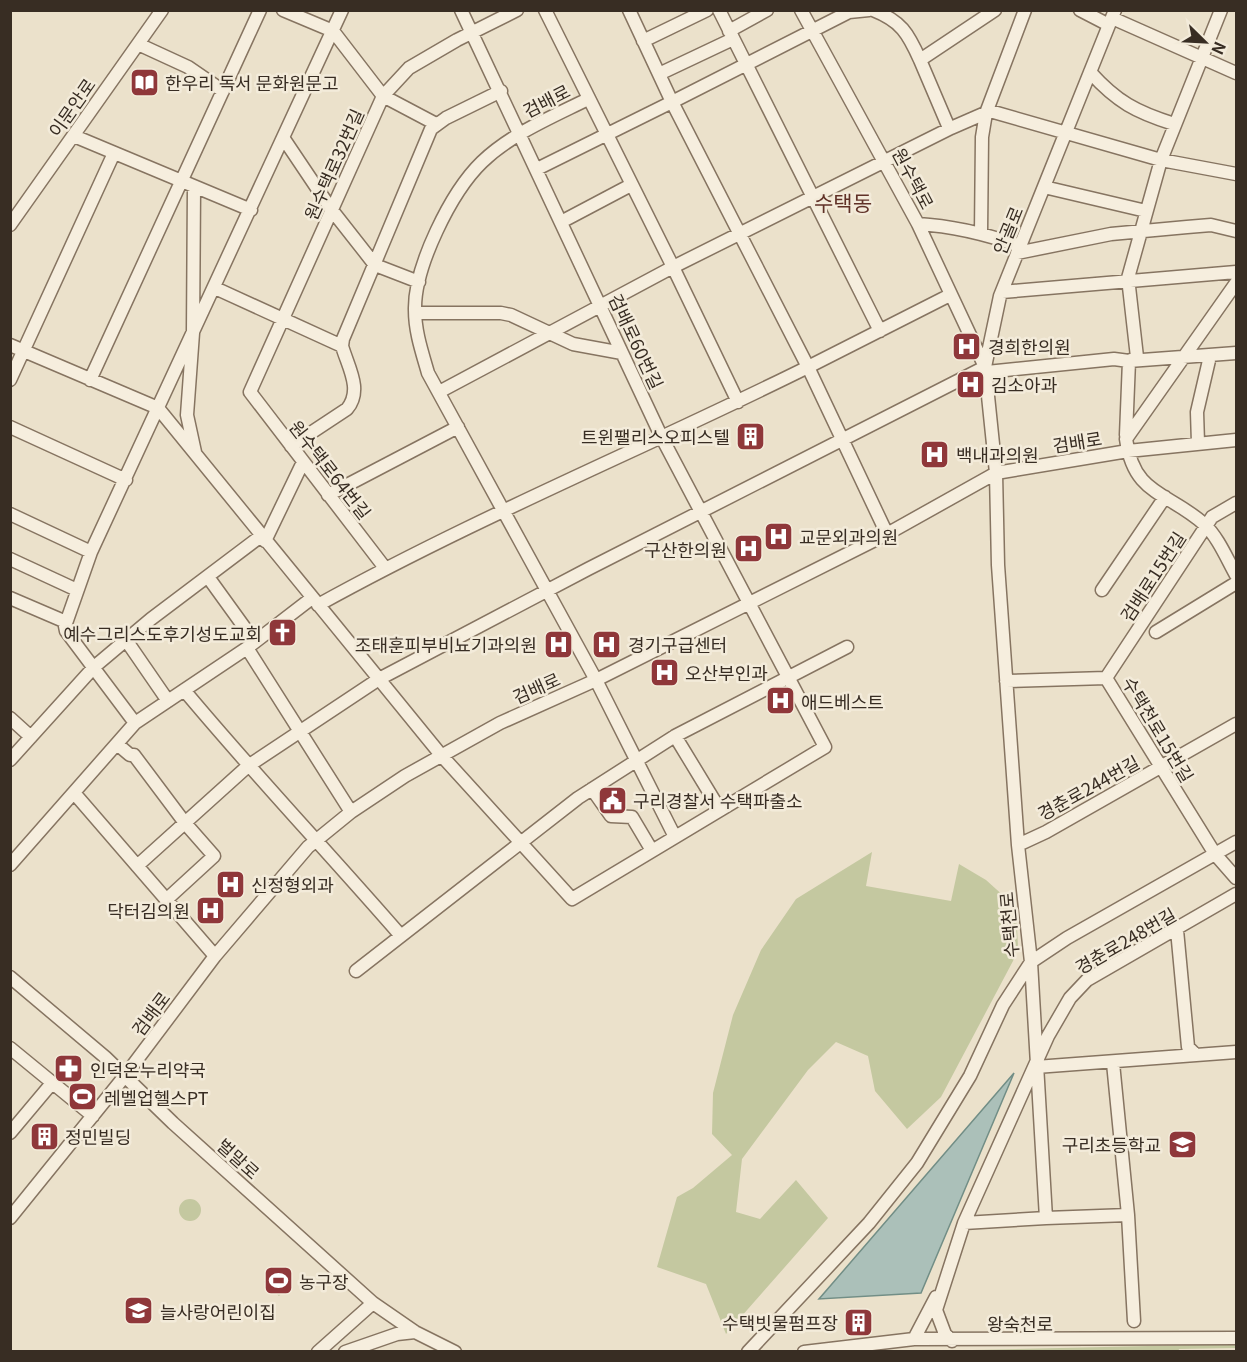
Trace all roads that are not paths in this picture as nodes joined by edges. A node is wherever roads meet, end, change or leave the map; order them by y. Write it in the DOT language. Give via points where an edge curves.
graph roads {
  1 [pos="162,10"];
  2 [pos="260,10"];
  3 [pos="283,10"];
  4 [pos="342,10"];
  5 [pos="462,10"];
  6 [pos="517,10"];
  7 [pos="545,10"];
  8 [pos="629,10"];
  9 [pos="707,10"];
  10 [pos="719,10"];
  11 [pos="767,10"];
  12 [pos="801,10"];
  13 [pos="871,10"];
  14 [pos="995,10"];
  15 [pos="1025,10"];
  16 [pos="1080,10"];
  17 [pos="1216,12"];
  18 [pos="1112,18"];
  19 [pos="333,31"];
  20 [pos="812,31"];
  21 [pos="472,32"];
  22 [pos="731,35"];
  23 [pos="643,41"];
  24 [pos="138,44"];
  25 [pos="1201,58"];
  26 [pos="920,60"];
  27 [pos="745,64"];
  28 [pos="1090,72"];
  29 [pos="1236,73"];
  30 [pos="659,74"];
  31 [pos="223,91"];
  32 [pos="501,91"];
  33 [pos="383,96"];
  34 [pos="588,99"];
  35 [pos="672,102"];
  36 [pos="986,113"];
  37 [pos="436,124"];
  38 [pos="1174,124"];
  39 [pos="949,128"];
  40 [pos="521,133"];
  41 [pos="605,134"];
  42 [pos="1065,134"];
  43 [pos="74,136"];
  44 [pos="284,139"];
  45 [pos="114,153"];
  46 [pos="1161,160"];
  47 [pos="885,161"];
  48 [pos="537,169"];
  49 [pos="1236,174"];
  50 [pos="188,184"];
  51 [pos="631,185"];
  52 [pos="1044,186"];
  53 [pos="811,196"];
  54 [pos="331,209"];
  55 [pos="252,210"];
  56 [pos="1146,211"];
  57 [pos="561,222"];
  58 [pos="918,224"];
  59 [pos="10,225"];
  60 [pos="1236,231"];
  61 [pos="740,233"];
  62 [pos="981,233"];
  63 [pos="1140,233"];
  64 [pos="1019,250"];
  65 [pos="375,265"];
  66 [pos="673,267"];
  67 [pos="1236,272"];
  68 [pos="1129,281"];
  69 [pos="419,282"];
  70 [pos="1236,283"];
  71 [pos="214,288"];
  72 [pos="1002,292"];
  73 [pos="951,295"];
  74 [pos="599,304"];
  75 [pos="415,313"];
  76 [pos="282,320"];
  77 [pos="880,331"];
  78 [pos="547,332"];
  79 [pos="193,333"];
  80 [pos="10,345"];
  81 [pos="342,346"];
  82 [pos="24,352"];
  83 [pos="622,353"];
  84 [pos="1236,353"];
  85 [pos="1210,356"];
  86 [pos="1181,359"];
  87 [pos="1129,361"];
  88 [pos="808,367"];
  89 [pos="986,370"];
  90 [pos="10,380"];
  91 [pos="90,380"];
  92 [pos="250,392"];
  93 [pos="439,392"];
  94 [pos="738,402"];
  95 [pos="158,408"];
  96 [pos="10,427"];
  97 [pos="458,428"];
  98 [pos="662,438"];
  99 [pos="843,439"];
  100 [pos="1236,440"];
  101 [pos="1198,443"];
  102 [pos="1127,445"];
  103 [pos="291,446"];
  104 [pos="196,456"];
  105 [pos="303,462"];
  106 [pos="996,473"];
  107 [pos="126,480"];
  108 [pos="328,495"];
  109 [pos="1165,497"];
  110 [pos="1236,503"];
  111 [pos="502,509"];
  112 [pos="701,512"];
  113 [pos="10,514"];
  114 [pos="1206,526"];
  115 [pos="887,534"];
  116 [pos="263,538"];
  117 [pos="92,552"];
  118 [pos="10,559"];
  119 [pos="385,568"];
  120 [pos="1236,575"];
  121 [pos="208,577"];
  122 [pos="1236,583"];
  123 [pos="77,590"];
  124 [pos="1102,590"];
  125 [pos="547,591"];
  126 [pos="10,598"];
  127 [pos="315,601"];
  128 [pos="748,603"];
  129 [pos="66,622"];
  130 [pos="1156,632"];
  131 [pos="126,640"];
  132 [pos="251,645"];
  133 [pos="846,647"];
  134 [pos="93,667"];
  135 [pos="787,676"];
  136 [pos="1106,678"];
  137 [pos="379,679"];
  138 [pos="596,680"];
  139 [pos="1006,681"];
  140 [pos="184,690"];
  141 [pos="168,701"];
  142 [pos="10,718"];
  143 [pos="135,723"];
  144 [pos="1236,723"];
  145 [pos="300,732"];
  146 [pos="31,736"];
  147 [pos="675,736"];
  148 [pos="117,744"];
  149 [pos="441,755"];
  150 [pos="10,760"];
  151 [pos="637,760"];
  152 [pos="248,766"];
  153 [pos="1161,767"];
  154 [pos="592,789"];
  155 [pos="75,794"];
  156 [pos="720,810"];
  157 [pos="351,812"];
  158 [pos="185,823"];
  159 [pos="675,837"];
  160 [pos="317,839"];
  161 [pos="520,842"];
  162 [pos="1236,842"];
  163 [pos="1018,844"];
  164 [pos="651,849"];
  165 [pos="1215,854"];
  166 [pos="12,859"];
  167 [pos="137,866"];
  168 [pos="1236,878"];
  169 [pos="1236,894"];
  170 [pos="166,900"];
  171 [pos="1177,930"];
  172 [pos="400,936"];
  173 [pos="215,956"];
  174 [pos="1030,963"];
  175 [pos="356,971"];
  176 [pos="10,976"];
  177 [pos="1008,998"];
  178 [pos="1032,1001"];
  179 [pos="10,1048"];
  180 [pos="1236,1052"];
  181 [pos="1196,1055"];
  182 [pos="1113,1063"];
  183 [pos="1035,1067"];
  184 [pos="124,1077"];
  185 [pos="52,1083"];
  186 [pos="93,1116"];
  187 [pos="10,1133"];
  188 [pos="17,1200"];
  189 [pos="1128,1215"];
  190 [pos="10,1218"];
  191 [pos="1046,1218"];
  192 [pos="964,1223"];
  193 [pos="940,1292"];
  194 [pos="373,1303"];
  195 [pos="1134,1321"];
  196 [pos="415,1332"];
  197 [pos="1236,1338"];
  198 [pos="914,1339"];
  199 [pos="952,1341"];
  200 [pos="318,1352"];
  201 [pos="345,1352"];
  202 [pos="455,1352"];
  203 [pos="748,1352"];
  204 [pos="804,1352"];
  1 -- 24 [label="street, 이문안로"];
  2 -- 31 [label="street"];
  3 -- 19 [label="street"];
  4 -- 19 [label="street"];
  5 -- 21 [label="street, 검배로60번길"];
  6 -- 21 [label="street, 원수택로32번길"];
  7 -- 34 [label="street"];
  8 -- 23 [label="street"];
  9 -- 23 [label="street"];
  10 -- 22 [label="street"];
  11 -- 22 [label="street"];
  12 -- 20 [label="street, 원수택로"];
  13 -- 20 [label="street" via="849,12"];
  13 -- 26 [label="street" via="894,18"];
  14 -- 26 [label="street"];
  15 -- 36 [label="street"];
  16 -- 18 [label="street"];
  17 -- 25 [label="street"];
  18 -- 25 [label="street"];
  18 -- 28 [label="street, 안골로"];
  19 -- 33 [label="street"];
  19 -- 44 [label="street"];
  20 -- 27 [label="street"];
  20 -- 47 [label="street, 원수택로"];
  21 -- 32 [label="street, 검배로60번길"];
  21 -- 33 [label="street, 원수택로32번길" via="409,69"];
  22 -- 27 [label="street"];
  22 -- 30 [label="street"];
  23 -- 30 [label="street"];
  24 -- 31 [label="street" via="188,67"];
  24 -- 43 [label="street, 이문안로"];
  25 -- 29 [label="street"];
  25 -- 38 [label="street"];
  26 -- 39 [label="street"];
  27 -- 35 [label="street"];
  27 -- 53 [label="street"];
  28 -- 38 [label="street" via="1130,108"];
  28 -- 42 [label="street, 안골로"];
  30 -- 35 [label="street"];
  31 -- 50 [label="street"];
  32 -- 37 [label="street"];
  32 -- 40 [label="street, 검배로60번길"];
  33 -- 37 [label="street"];
  33 -- 54 [label="street, 원수택로32번길"];
  34 -- 40 [label="street, 검배로"];
  34 -- 41 [label="street"];
  35 -- 41 [label="street"];
  35 -- 61 [label="street"];
  36 -- 39 [label="street"];
  36 -- 42 [label="street"];
  36 -- 62 [label="street" via="981,137"];
  37 -- 65 [label="street" via="417,158"];
  38 -- 46 [label="street"];
  39 -- 47 [label="street"];
  40 -- 48 [label="street, 검배로60번길"];
  40 -- 69 [label="street, 검배로" via="482,162 449,206 424,259"];
  41 -- 48 [label="street"];
  41 -- 51 [label="street"];
  42 -- 46 [label="street"];
  42 -- 52 [label="street, 안골로"];
  43 -- 45 [label="street"];
  43 -- 59 [label="street, 이문안로"];
  44 -- 54 [label="street"];
  44 -- 55 [label="street"];
  45 -- 50 [label="street"];
  45 -- 82 [label="street"];
  46 -- 49 [label="street"];
  46 -- 56 [label="street"];
  47 -- 53 [label="street"];
  47 -- 58 [label="street, 원수택로"];
  48 -- 57 [label="street, 검배로60번길"];
  50 -- 55 [label="street"];
  50 -- 79 [label="street"];
  50 -- 91 [label="street"];
  51 -- 57 [label="street"];
  51 -- 66 [label="street"];
  52 -- 56 [label="street"];
  52 -- 64 [label="street, 안골로"];
  53 -- 61 [label="street"];
  53 -- 77 [label="street"];
  54 -- 65 [label="street"];
  54 -- 76 [label="street, 원수택로32번길"];
  55 -- 71 [label="street"];
  56 -- 63 [label="street"];
  57 -- 74 [label="street, 검배로60번길"];
  58 -- 62 [label="street"];
  58 -- 73 [label="street, 원수택로"];
  60 -- 63 [label="street" via="1210,225"];
  61 -- 66 [label="street"];
  61 -- 88 [label="street"];
  62 -- 64 [label="street"];
  63 -- 64 [label="street" via="1111,234"];
  63 -- 68 [label="street"];
  64 -- 72 [label="street, 안골로"];
  65 -- 69 [label="street"];
  65 -- 81 [label="street"];
  66 -- 74 [label="street"];
  66 -- 94 [label="street"];
  67 -- 68 [label="street"];
  68 -- 72 [label="street"];
  68 -- 87 [label="street" via="1137,357"];
  69 -- 75 [label="street, 검배로"];
  70 -- 86 [label="street"];
  71 -- 76 [label="street"];
  71 -- 79 [label="street"];
  72 -- 89 [label="street, 안골로"];
  73 -- 77 [label="street"];
  73 -- 89 [label="street, 원수택로"];
  74 -- 78 [label="street"];
  74 -- 83 [label="street, 검배로60번길"];
  75 -- 78 [label="street" via="501,313"];
  75 -- 93 [label="street, 검배로" via="418,342"];
  76 -- 81 [label="street"];
  76 -- 92 [label="street, 원수택로32번길"];
  77 -- 88 [label="street"];
  78 -- 83 [label="street" via="573,344"];
  78 -- 93 [label="street"];
  79 -- 95 [label="street"];
  79 -- 104 [label="street" via="187,415"];
  80 -- 82 [label="street"];
  81 -- 103 [label="street" via="356,387 354,401"];
  82 -- 90 [label="street"];
  82 -- 91 [label="street"];
  83 -- 98 [label="street, 검배로60번길"];
  84 -- 85 [label="street"];
  85 -- 86 [label="street"];
  85 -- 101 [label="street" via="1197,412"];
  86 -- 87 [label="street"];
  86 -- 102 [label="street"];
  87 -- 89 [label="street"];
  87 -- 102 [label="street"];
  88 -- 94 [label="street"];
  88 -- 99 [label="street"];
  89 -- 99 [label="street"];
  89 -- 106 [label="street, 안골로"];
  91 -- 95 [label="street"];
  92 -- 103 [label="street, 원수택로64번길"];
  93 -- 97 [label="street, 검배로"];
  94 -- 98 [label="street"];
  95 -- 104 [label="street"];
  95 -- 107 [label="street"];
  96 -- 107 [label="street"];
  97 -- 108 [label="street"];
  97 -- 111 [label="street, 검배로"];
  98 -- 111 [label="street"];
  98 -- 112 [label="street, 검배로60번길"];
  99 -- 112 [label="street"];
  99 -- 115 [label="street"];
  100 -- 101 [label="street, 검배로"];
  101 -- 102 [label="street, 검배로"];
  102 -- 106 [label="street, 검배로"];
  102 -- 109 [label="street" via="1133,470 1147,486"];
  103 -- 105 [label="street, 원수택로64번길"];
  104 -- 116 [label="street"];
  105 -- 108 [label="street, 원수택로64번길"];
  105 -- 116 [label="street"];
  106 -- 115 [label="street, 검배로"];
  106 -- 139 [label="street, 수택천로"];
  107 -- 117 [label="street"];
  108 -- 119 [label="street, 원수택로64번길"];
  109 -- 114 [label="street"];
  109 -- 124 [label="street"];
  110 -- 114 [label="street, 검배로15번길" via="1212,517"];
  111 -- 119 [label="street"];
  111 -- 125 [label="street, 검배로"];
  112 -- 125 [label="street"];
  112 -- 128 [label="street, 검배로60번길"];
  113 -- 117 [label="street"];
  114 -- 120 [label="street"];
  114 -- 136 [label="street, 검배로15번길"];
  115 -- 128 [label="street, 검배로"];
  116 -- 121 [label="street"];
  116 -- 127 [label="street"];
  117 -- 123 [label="street"];
  118 -- 123 [label="street"];
  119 -- 127 [label="street"];
  121 -- 131 [label="street"];
  121 -- 132 [label="street"];
  122 -- 130 [label="street"];
  123 -- 129 [label="street"];
  125 -- 137 [label="street"];
  125 -- 138 [label="street, 검배로"];
  126 -- 129 [label="street"];
  127 -- 132 [label="street"];
  127 -- 137 [label="street"];
  128 -- 135 [label="street, 검배로60번길"];
  128 -- 138 [label="street, 검배로"];
  129 -- 134 [label="street" via="66,631"];
  131 -- 134 [label="street"];
  131 -- 141 [label="street"];
  132 -- 140 [label="street"];
  132 -- 145 [label="street"];
  133 -- 135 [label="street"];
  134 -- 143 [label="street"];
  134 -- 146 [label="street"];
  135 -- 147 [label="street"];
  135 -- 156 [label="street, 검배로60번길" via="825,747"];
  136 -- 139 [label="street, 수택천로15번길"];
  136 -- 153 [label="street, 수택천로15번길"];
  137 -- 145 [label="street"];
  137 -- 149 [label="street"];
  138 -- 149 [label="street, 검배로" via="500,723"];
  138 -- 151 [label="street, 검배로"];
  139 -- 163 [label="street, 수택천로"];
  140 -- 141 [label="street"];
  140 -- 152 [label="street"];
  141 -- 143 [label="street"];
  142 -- 146 [label="street"];
  143 -- 148 [label="street"];
  144 -- 153 [label="street, 경춘로244번길"];
  145 -- 152 [label="street"];
  145 -- 157 [label="street"];
  146 -- 150 [label="street"];
  147 -- 151 [label="street"];
  147 -- 156 [label="street"];
  148 -- 155 [label="street"];
  148 -- 158 [label="street" via="134,755"];
  149 -- 157 [label="street, 검배로"];
  149 -- 161 [label="street"];
  151 -- 154 [label="street"];
  151 -- 159 [label="street, 검배로"];
  152 -- 158 [label="street"];
  152 -- 160 [label="street"];
  153 -- 163 [label="street, 경춘로244번길"];
  153 -- 165 [label="street, 수택천로15번길"];
  154 -- 161 [label="street"];
  154 -- 164 [label="street" via="611,816 632,817"];
  155 -- 166 [label="street"];
  155 -- 167 [label="street"];
  156 -- 159 [label="street"];
  157 -- 160 [label="street, 검배로"];
  158 -- 167 [label="street"];
  158 -- 170 [label="street" via="214,856"];
  159 -- 164 [label="street"];
  160 -- 172 [label="street"];
  160 -- 173 [label="street, 검배로"];
  161 -- 164 [label="street" via="572,899"];
  161 -- 172 [label="street"];
  162 -- 165 [label="street"];
  163 -- 174 [label="street, 수택천로"];
  165 -- 168 [label="street, 수택천로15번길"];
  165 -- 174 [label="street"];
  167 -- 170 [label="street"];
  169 -- 171 [label="street, 경춘로248번길"];
  170 -- 173 [label="street"];
  171 -- 181 [label="street" via="1188,1047"];
  171 -- 183 [label="street, 경춘로248번길" via="1077,989"];
  172 -- 175 [label="street"];
  173 -- 184 [label="street, 검배로"];
  174 -- 177 [label="street, 수택천로"];
  174 -- 178 [label="street"];
  176 -- 184 [label="street, 벌말로"];
  177 -- 178 [label="street" via="1023,996"];
  177 -- 203 [label="street, 수택천로" via="970,1076 916,1163 869,1223"];
  178 -- 183 [label="street"];
  179 -- 185 [label="street"];
  180 -- 181 [label="street"];
  181 -- 182 [label="street"];
  182 -- 183 [label="street"];
  182 -- 189 [label="street"];
  183 -- 191 [label="street"];
  183 -- 192 [label="street, 경춘로248번길"];
  184 -- 186 [label="street, 검배로"];
  184 -- 194 [label="street, 벌말로"];
  185 -- 186 [label="street"];
  185 -- 187 [label="street"];
  186 -- 188 [label="street, 검배로"];
  188 -- 190 [label="street, 검배로"];
  189 -- 191 [label="street"];
  189 -- 195 [label="street"];
  191 -- 192 [label="street"];
  192 -- 193 [label="street, 경춘로248번길"];
  193 -- 198 [label="street"];
  193 -- 199 [label="street" via="936,1315"];
  194 -- 196 [label="street, 벌말로"];
  194 -- 200 [label="street"];
  196 -- 201 [label="street" via="397,1334"];
  196 -- 202 [label="street, 벌말로"];
  197 -- 199 [label="street, 왕숙천로"];
  198 -- 199 [label="street, 왕숙천로"];
  198 -- 204 [label="street, 왕숙천로"];
}
